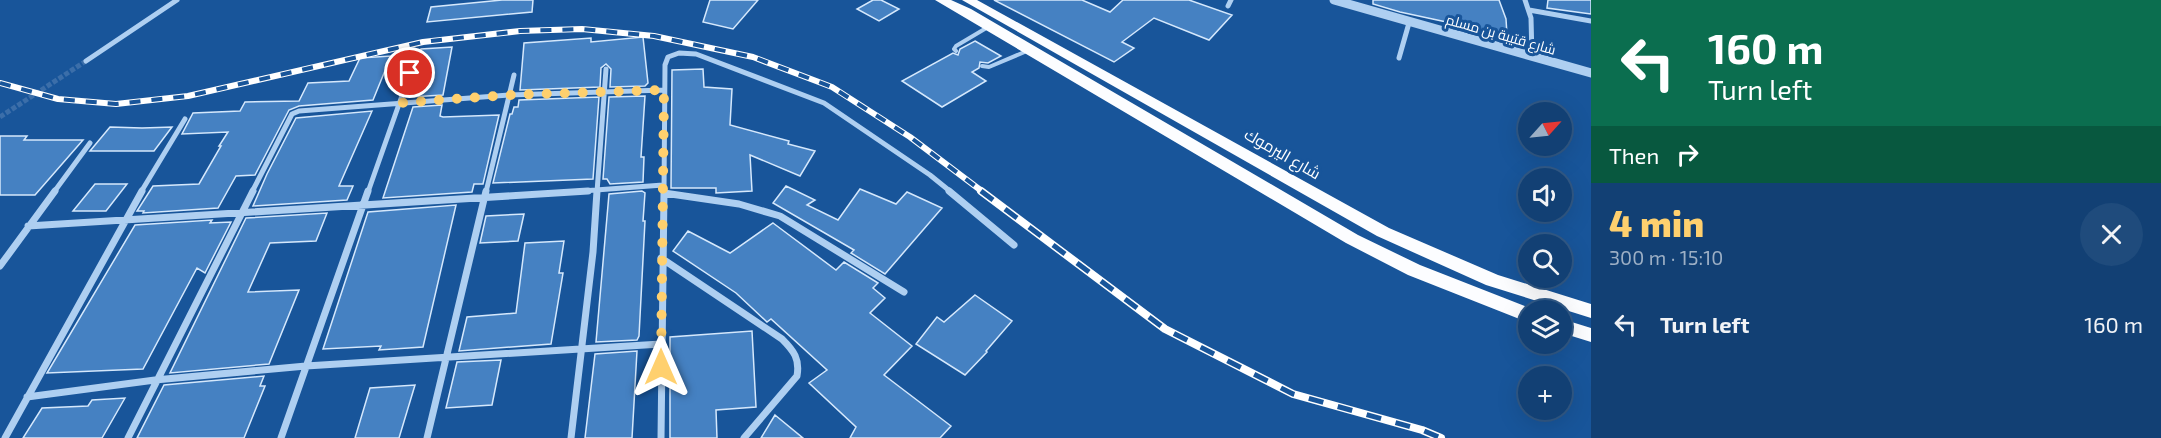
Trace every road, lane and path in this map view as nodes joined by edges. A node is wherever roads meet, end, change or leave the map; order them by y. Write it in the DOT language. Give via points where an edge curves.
graph roads {
  1 [pos="177,0"];
  2 [pos="941,0"];
  3 [pos="968,0"];
  4 [pos="1231,0"];
  5 [pos="1334,0"];
  6 [pos="1525,0"];
  7 [pos="1227,6"];
  8 [pos="1529,10"];
  9 [pos="1591,21"];
  10 [pos="1409,23"];
  11 [pos="990,26"];
  12 [pos="1031,50"];
  13 [pos="956,51"];
  14 [pos="1399,57"];
  15 [pos="1532,58"];
  16 [pos="86,61"];
  17 [pos="982,66"];
  18 [pos="606,69"];
  19 [pos="410,73"];
  20 [pos="1591,73"];
  21 [pos="514,75"];
  22 [pos="664,90"];
  23 [pos="603,92"];
  24 [pos="509,95"];
  25 [pos="399,103"];
  26 [pos="185,119"];
  27 [pos="90,143"];
  28 [pos="663,185"];
  29 [pos="597,190"];
  30 [pos="664,193"];
  31 [pos="484,199"];
  32 [pos="362,205"];
  33 [pos="242,213"];
  34 [pos="123,222"];
  35 [pos="27,226"];
  36 [pos="1014,245"];
  37 [pos="661,258"];
  38 [pos="0,266"];
  39 [pos="904,292"];
  40 [pos="1518,311"];
  41 [pos="1591,311"];
  42 [pos="1572,329"];
  43 [pos="1591,335"];
  44 [pos="661,344"];
  45 [pos="580,350"];
  46 [pos="447,357"];
  47 [pos="306,366"];
  48 [pos="156,380"];
  49 [pos="27,397"];
  50 [pos="5,438"];
  51 [pos="128,438"];
  52 [pos="281,438"];
  53 [pos="427,438"];
  54 [pos="571,438"];
  55 [pos="661,438"];
  56 [pos="744,438"];
  1 -- 16 [label="street"];
  2 -- 11 [label="highway"];
  3 -- 41 [label="highway, شارع اليرموك" via="1383,232 1492,280"];
  4 -- 7 [label="street"];
  5 -- 10 [label="street, شارع قتيبة بن مسلم"];
  6 -- 8 [label="street"];
  8 -- 9 [label="street"];
  8 -- 15 [label="street"];
  10 -- 14 [label="street"];
  10 -- 15 [label="street, شارع قتيبة بن مسلم"];
  11 -- 12 [label="highway"];
  11 -- 13 [label="lane" via="956,46"];
  12 -- 17 [label="lane" via="989,67"];
  12 -- 40 [label="highway" via="1352,239 1414,270"];
  15 -- 20 [label="street, شارع قتيبة بن مسلم"];
  18 -- 23 [label="street"];
  19 -- 25 [label="street"];
  21 -- 24 [label="street"];
  22 -- 23 [label="street"];
  22 -- 28 [label="street"];
  22 -- 36 [label="street" via="664,65 668,57 696,54 824,103 930,175"];
  23 -- 24 [label="street"];
  23 -- 29 [label="street"];
  24 -- 25 [label="street"];
  24 -- 31 [label="street"];
  25 -- 32 [label="street"];
  25 -- 33 [label="street" via="292,114"];
  26 -- 34 [label="street"];
  27 -- 35 [label="street"];
  28 -- 29 [label="street"];
  28 -- 30 [label="street"];
  29 -- 31 [label="street"];
  29 -- 45 [label="street"];
  30 -- 37 [label="street"];
  30 -- 39 [label="street" via="763,209 780,216"];
  31 -- 32 [label="street"];
  31 -- 46 [label="street"];
  32 -- 33 [label="street"];
  32 -- 47 [label="street"];
  33 -- 34 [label="street"];
  33 -- 48 [label="street"];
  34 -- 35 [label="street"];
  34 -- 49 [label="street"];
  35 -- 38 [label="street"];
  37 -- 44 [label="street"];
  37 -- 56 [label="street" via="752,316 794,351 799,364 797,376"];
  42 -- 43 [label="highway"];
  44 -- 45 [label="street"];
  44 -- 55 [label="street"];
  45 -- 46 [label="street"];
  45 -- 54 [label="street"];
  46 -- 47 [label="street"];
  46 -- 53 [label="street"];
  47 -- 48 [label="street"];
  47 -- 52 [label="street"];
  48 -- 49 [label="street"];
  48 -- 51 [label="street"];
  49 -- 50 [label="street"];
}
